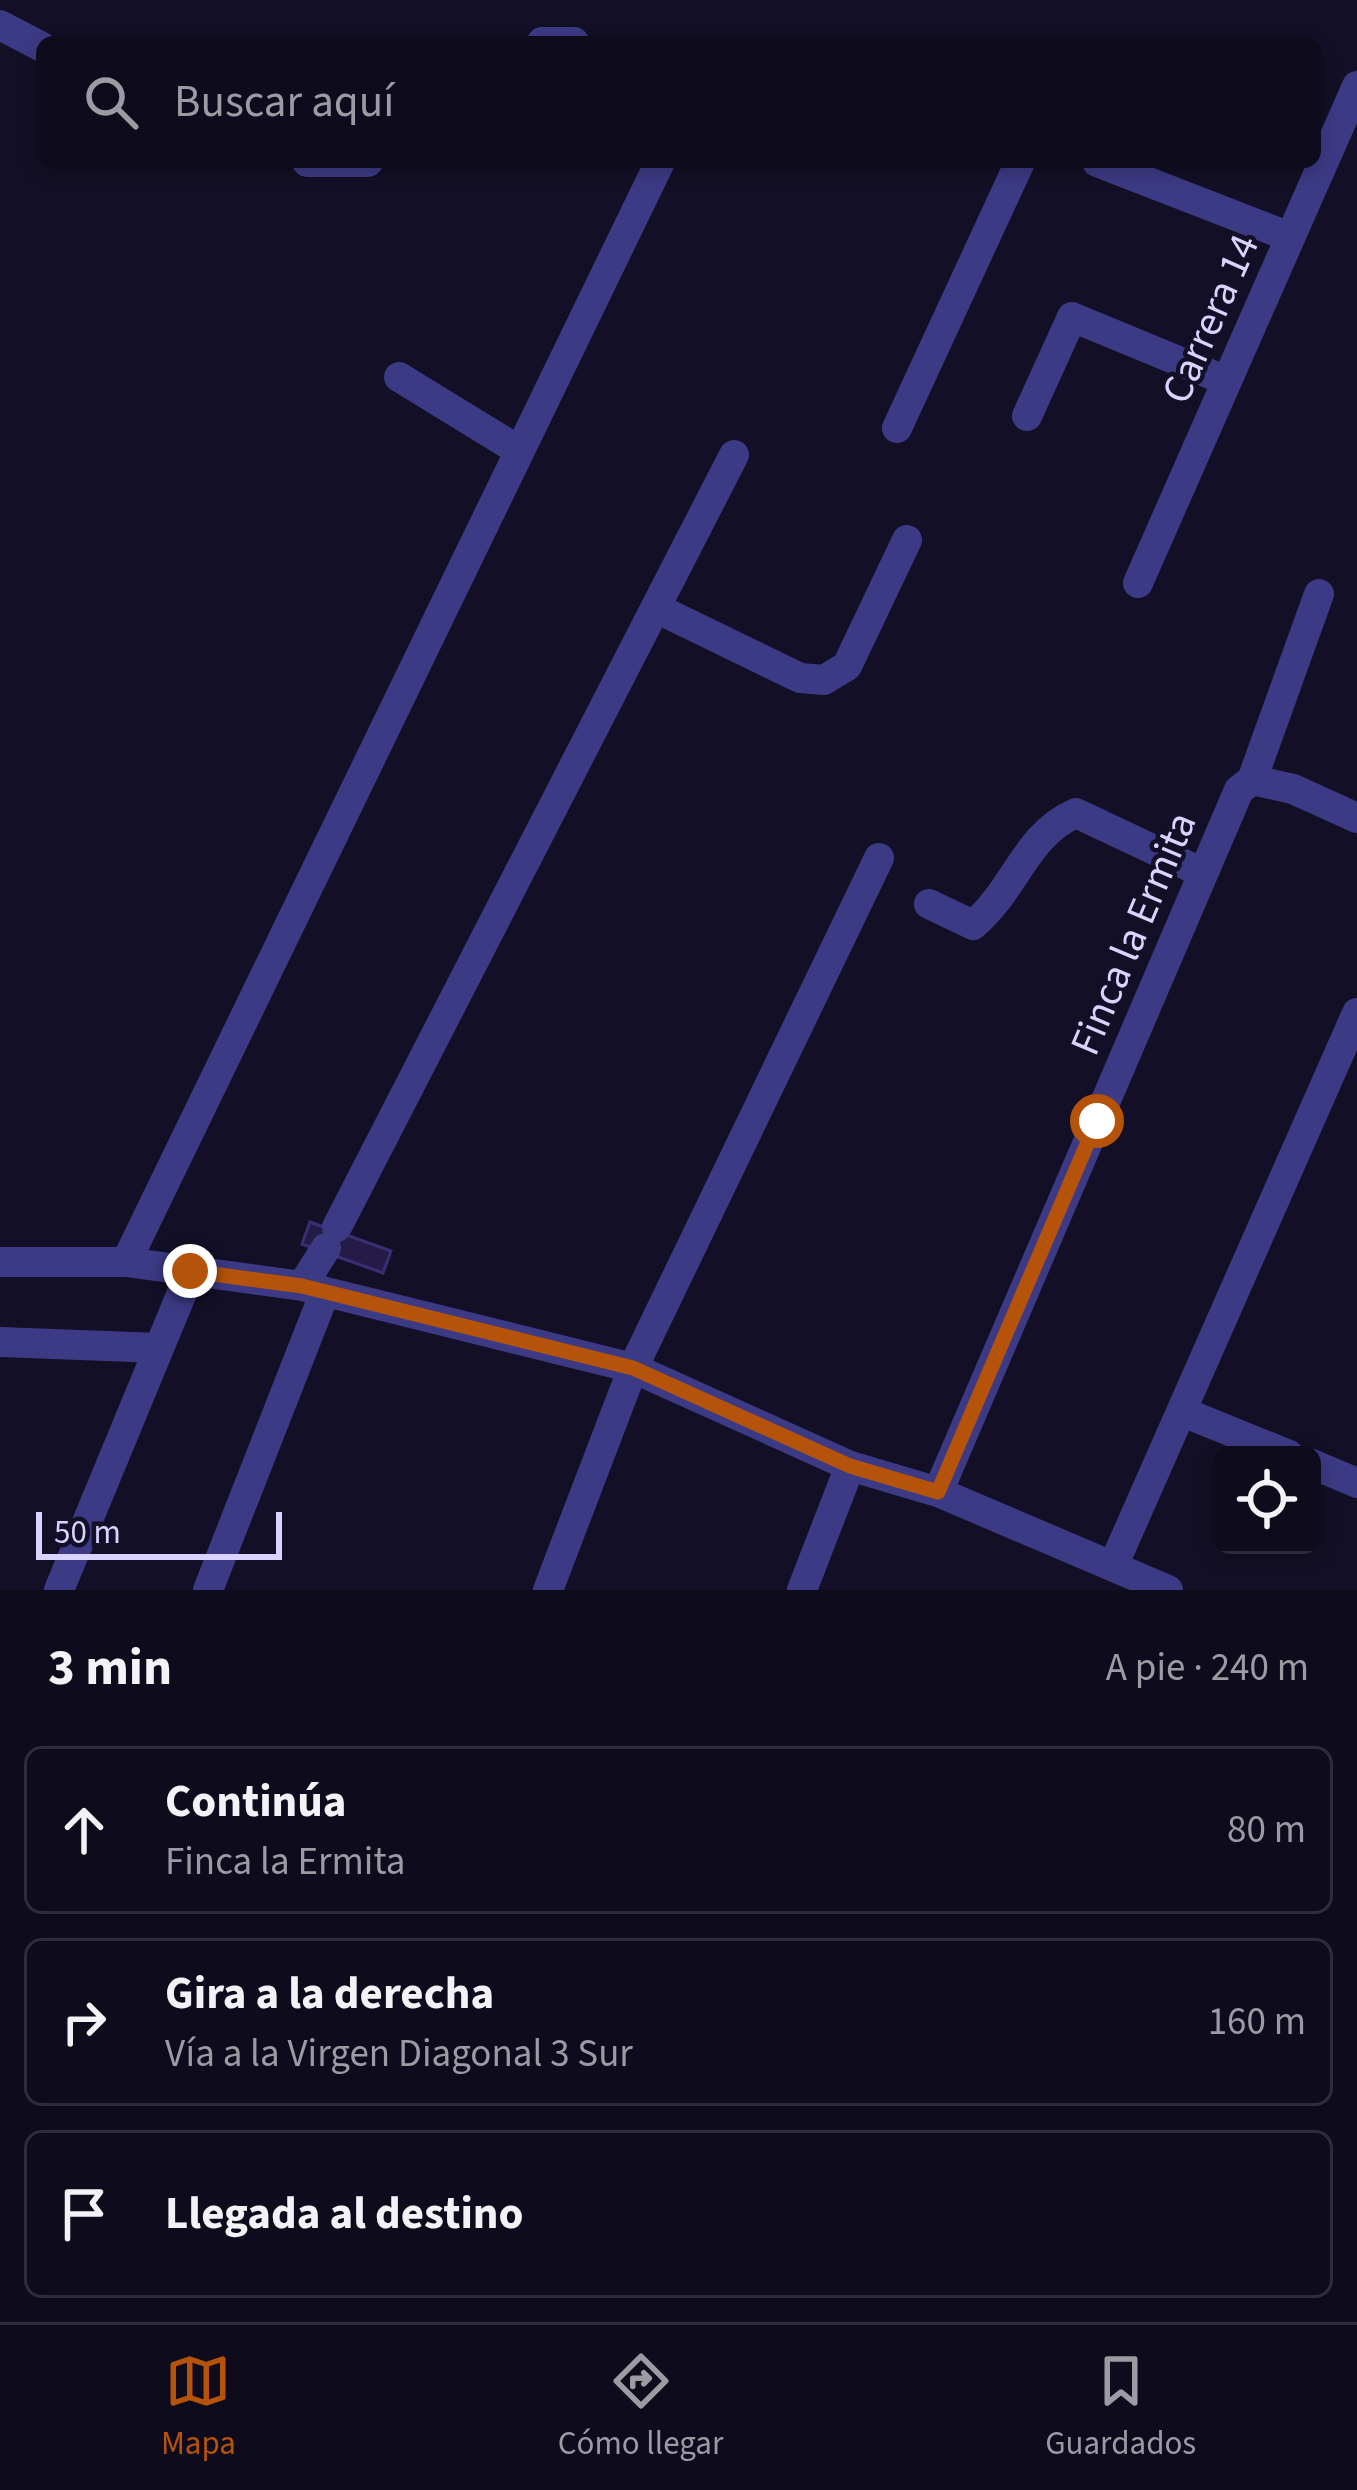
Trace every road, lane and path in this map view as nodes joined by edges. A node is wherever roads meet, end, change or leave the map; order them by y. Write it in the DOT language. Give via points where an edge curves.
graph roads {
  1 [pos="0,25"];
  2 [pos="36,44"];
  3 [pos="1357,86"];
  4 [pos="1321,167"];
  5 [pos="657,168"];
  6 [pos="1017,168"];
  7 [pos="1112,168"];
  8 [pos="1321,168"];
  9 [pos="1290,237"];
  10 [pos="399,377"];
  11 [pos="1227,381"];
  12 [pos="1027,416"];
  13 [pos="897,428"];
  14 [pos="518,450"];
  15 [pos="734,455"];
  16 [pos="907,540"];
  17 [pos="1138,583"];
  18 [pos="1319,594"];
  19 [pos="656,608"];
  20 [pos="1252,780"];
  21 [pos="1357,818"];
  22 [pos="879,858"];
  23 [pos="1203,873"];
  24 [pos="929,904"];
  25 [pos="1357,1013"];
  26 [pos="0,1262"];
  27 [pos="126,1262"];
  28 [pos="190,1271"];
  29 [pos="313,1289"];
  30 [pos="0,1342"];
  31 [pos="159,1348"];
  32 [pos="633,1368"];
  33 [pos="1183,1412"];
  34 [pos="1267,1446"];
  35 [pos="850,1466"];
  36 [pos="1321,1469"];
  37 [pos="1357,1483"];
  38 [pos="938,1492"];
  39 [pos="1114,1566"];
  40 [pos="59,1590"];
  41 [pos="208,1590"];
  42 [pos="548,1590"];
  43 [pos="802,1590"];
  44 [pos="1168,1590"];
  1 -- 2 [label="street"];
  3 -- 4 [label="street, Carrera 14"];
  5 -- 14 [label="street"];
  6 -- 13 [label="street"];
  7 -- 9 [label="street"];
  8 -- 9 [label="street, Carrera 14"];
  9 -- 11 [label="street, Carrera 14"];
  10 -- 14 [label="street"];
  11 -- 12 [label="street" via="1072,316"];
  11 -- 17 [label="street, Carrera 14"];
  14 -- 27 [label="street"];
  15 -- 19 [label="street"];
  16 -- 19 [label="street" via="847,666 824,680 800,678"];
  18 -- 20 [label="street, Finca la Ermita"];
  19 -- 29 [label="street" via="331,1238"];
  20 -- 21 [label="street"];
  20 -- 23 [label="street, Finca la Ermita" via="1239,790"];
  22 -- 32 [label="street"];
  23 -- 24 [label="street" via="1076,813 1048,825 995,906 973,925"];
  23 -- 38 [label="street, Finca la Ermita"];
  25 -- 33 [label="street"];
  26 -- 27 [label="street"];
  27 -- 28 [label="street"];
  28 -- 29 [label="street"];
  28 -- 31 [label="street"];
  29 -- 32 [label="street"];
  29 -- 41 [label="street"];
  30 -- 31 [label="street"];
  31 -- 40 [label="street"];
  32 -- 35 [label="street"];
  32 -- 42 [label="street"];
  33 -- 34 [label="street"];
  33 -- 39 [label="street"];
  35 -- 38 [label="street"];
  35 -- 43 [label="street"];
  36 -- 37 [label="street"];
  38 -- 39 [label="street"];
  39 -- 44 [label="street"];
}
